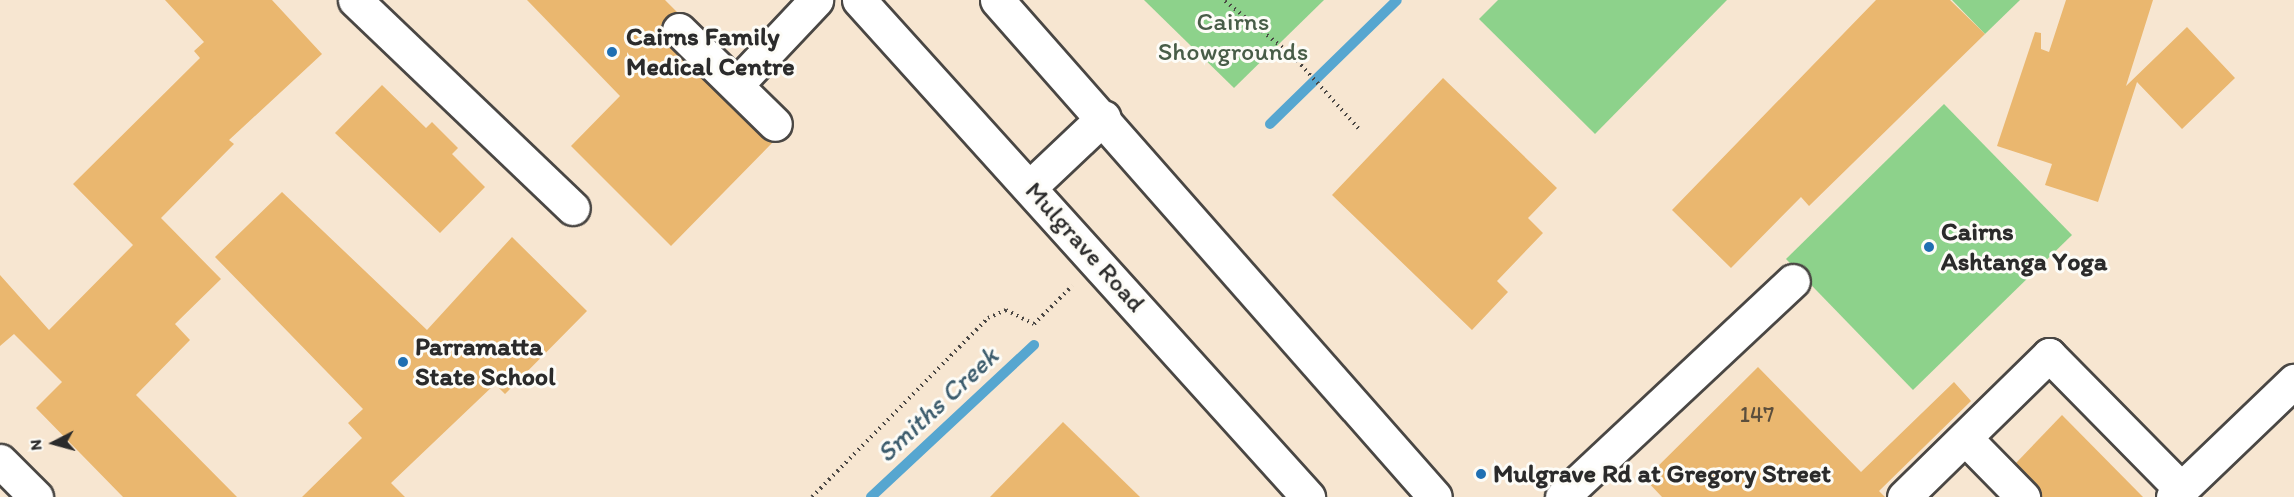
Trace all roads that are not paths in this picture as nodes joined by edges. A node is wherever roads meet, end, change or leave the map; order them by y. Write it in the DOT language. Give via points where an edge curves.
graph roads {
  1 [pos="355,0"];
  2 [pos="816,0"];
  3 [pos="859,0"];
  4 [pos="997,0"];
  5 [pos="680,30"];
  6 [pos="736,85"];
  7 [pos="1104,117"];
  8 [pos="775,124"];
  9 [pos="1031,186"];
  10 [pos="573,208"];
  11 [pos="1793,281"];
  12 [pos="2294,381"];
  13 [pos="1965,438"];
  14 [pos="0,461"];
  15 [pos="1302,493"];
  16 [pos="2177,493"];
  17 [pos="36,497"];
  18 [pos="1435,497"];
  19 [pos="1562,497"];
  20 [pos="1904,497"];
  21 [pos="2023,497"];
  1 -- 10 [label="main road"];
  2 -- 6 [label="main road"];
  3 -- 9 [label="main road, Mulgrave Road"];
  4 -- 7 [label="main road"];
  5 -- 6 [label="main road"];
  6 -- 8 [label="main road"];
  7 -- 9 [label="main road"];
  7 -- 18 [label="main road"];
  9 -- 15 [label="main road, Mulgrave Road"];
  11 -- 19 [label="main road"];
  12 -- 16 [label="main road"];
  13 -- 16 [label="main road" via="2049,355"];
  13 -- 20 [label="main road"];
  13 -- 21 [label="main road"];
  14 -- 17 [label="main road"];
}
